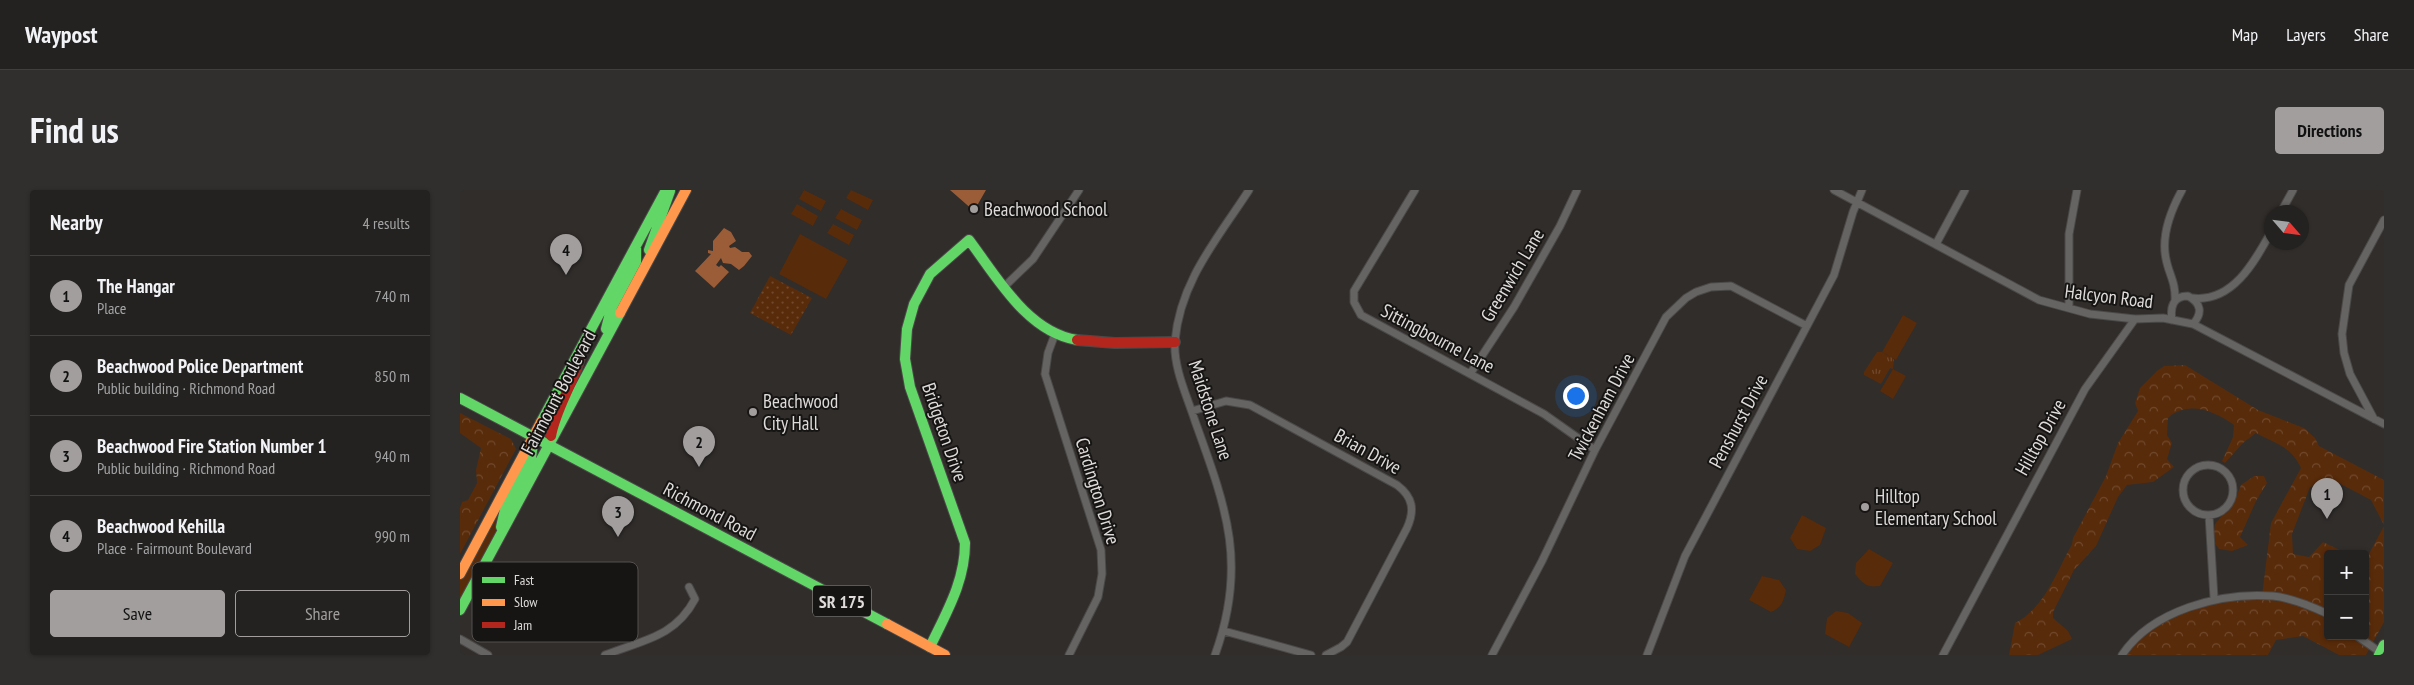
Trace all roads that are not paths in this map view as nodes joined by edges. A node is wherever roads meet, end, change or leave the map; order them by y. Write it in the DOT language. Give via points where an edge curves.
graph roads {
  1 [pos="668,190"];
  2 [pos="686,190"];
  3 [pos="1079,190"];
  4 [pos="1249,190"];
  5 [pos="1415,190"];
  6 [pos="1577,190"];
  7 [pos="1834,190"];
  8 [pos="1862,190"];
  9 [pos="1965,190"];
  10 [pos="2077,190"];
  11 [pos="2182,190"];
  12 [pos="2293,190"];
  13 [pos="1857,202"];
  14 [pos="2285,205"];
  15 [pos="2384,220"];
  16 [pos="1936,244"];
  17 [pos="2264,245"];
  18 [pos="636,246"];
  19 [pos="645,266"];
  20 [pos="1006,285"];
  21 [pos="2175,286"];
  22 [pos="2190,297"];
  23 [pos="2207,300"];
  24 [pos="2175,301"];
  25 [pos="2069,308"];
  26 [pos="2200,314"];
  27 [pos="2135,319"];
  28 [pos="2172,320"];
  29 [pos="2193,324"];
  30 [pos="1807,326"];
  31 [pos="1055,334"];
  32 [pos="1175,342"];
  33 [pos="583,345"];
  34 [pos="601,347"];
  35 [pos="1470,374"];
  36 [pos="460,398"];
  37 [pos="1192,411"];
  38 [pos="2374,419"];
  39 [pos="2384,424"];
  40 [pos="534,436"];
  41 [pos="550,445"];
  42 [pos="1595,450"];
  43 [pos="2209,515"];
  44 [pos="499,537"];
  45 [pos="486,562"];
  46 [pos="460,574"];
  47 [pos="689,587"];
  48 [pos="472,588"];
  49 [pos="2214,598"];
  50 [pos="460,610"];
  51 [pos="2324,612"];
  52 [pos="1224,630"];
  53 [pos="460,639"];
  54 [pos="2363,640"];
  55 [pos="930,647"];
  56 [pos="2381,651"];
  57 [pos="488,655"];
  58 [pos="605,655"];
  59 [pos="945,655"];
  60 [pos="1070,655"];
  61 [pos="1215,655"];
  62 [pos="1311,655"];
  63 [pos="1326,655"];
  64 [pos="1492,655"];
  65 [pos="1647,655"];
  66 [pos="1942,655"];
  67 [pos="2122,655"];
  1 -- 18 [label="main road, Fairmount Boulevard"];
  1 -- 19 [label="main road" via="666,208 652,236"];
  2 -- 19 [label="main road, Fairmount Boulevard"];
  3 -- 20 [label="street" via="1033,259"];
  4 -- 32 [label="street, Maidstone Lane" via="1190,282"];
  5 -- 35 [label="street, Sittingbourne Lane" via="1354,291 1354,302 1361,314"];
  6 -- 35 [label="street, Greenwich Lane" via="1514,307"];
  7 -- 13 [label="street, Halcyon Road"];
  8 -- 13 [label="street, Penshurst Drive"];
  9 -- 16 [label="street"];
  10 -- 25 [label="street" via="2069,234"];
  11 -- 21 [label="street" via="2170,214 2166,238 2166,258"];
  12 -- 14 [label="street"];
  13 -- 16 [label="street, Halcyon Road"];
  13 -- 30 [label="street, Penshurst Drive" via="1834,275"];
  15 -- 38 [label="street" via="2348,284 2342,334 2350,374"];
  16 -- 25 [label="street, Halcyon Road" via="2039,300"];
  17 -- 23 [label="street" via="2244,275"];
  18 -- 33 [label="main road, Fairmount Boulevard"];
  18 -- 34 [label="main road" via="636,262 611,309"];
  19 -- 34 [label="main road, Fairmount Boulevard"];
  20 -- 31 [label="main road" via="1023,310"];
  20 -- 55 [label="main road, Bridgeton Drive" via="969,240 930,274 914,304 907,329 905,359 910,386 965,543 966,556 959,586"];
  21 -- 22 [label="street"];
  21 -- 24 [label="street"];
  22 -- 23 [label="street"];
  22 -- 24 [label="street"];
  22 -- 26 [label="street" via="2199,305"];
  23 -- 26 [label="street"];
  24 -- 28 [label="street"];
  25 -- 27 [label="street, Halcyon Road"];
  26 -- 29 [label="street"];
  27 -- 28 [label="street, Halcyon Road"];
  27 -- 66 [label="street, Hilltop Drive" via="2085,390"];
  28 -- 29 [label="street, Halcyon Road"];
  29 -- 38 [label="street, Halcyon Road"];
  30 -- 42 [label="street, Twickenham Drive" via="1731,286 1711,288 1686,298 1666,317"];
  30 -- 65 [label="street, Penshurst Drive" via="1685,556"];
  31 -- 32 [label="main road" via="1083,341"];
  31 -- 60 [label="street, Cardington Drive" via="1045,374 1101,550 1102,574 1098,597"];
  32 -- 37 [label="street, Maidstone Lane" via="1180,375"];
  33 -- 40 [label="main road, Fairmount Boulevard"];
  33 -- 41 [label="main road" via="577,373 552,418"];
  34 -- 41 [label="main road, Fairmount Boulevard"];
  35 -- 42 [label="street, Sittingbourne Lane" via="1544,414"];
  36 -- 40 [label="main road, Richmond Road / SR 175"];
  37 -- 52 [label="street, Maidstone Lane" via="1220,488 1230,530 1232,570"];
  37 -- 63 [label="street, Brian Drive" via="1226,401 1250,405 1397,485 1409,496 1412,512 1407,528 1346,642"];
  38 -- 39 [label="street, Halcyon Road"];
  40 -- 41 [label="main road, Richmond Road / SR 175"];
  40 -- 44 [label="main road" via="531,458 506,505"];
  40 -- 46 [label="main road, Fairmount Boulevard"];
  41 -- 44 [label="main road, Fairmount Boulevard"];
  41 -- 55 [label="main road, Richmond Road / SR 175"];
  42 -- 64 [label="street, Twickenham Drive"];
  43 -- 43 [label="street" via="2225,508 2233,488 2226,473 2207,465 2197,467 2188,475 2182,493 2189,507"];
  43 -- 49 [label="street"];
  44 -- 45 [label="main road, Fairmount Boulevard"];
  47 -- 58 [label="street" via="695,599 687,614 670,630"];
  48 -- 50 [label="main road, Fairmount Boulevard"];
  49 -- 51 [label="street" via="2274,596"];
  49 -- 67 [label="street" via="2160,620 2132,640"];
  52 -- 61 [label="street, Maidstone Lane"];
  52 -- 62 [label="street"];
  53 -- 57 [label="street"];
  54 -- 56 [label="street"];
  55 -- 59 [label="main road, Richmond Road / SR 175"];
}
